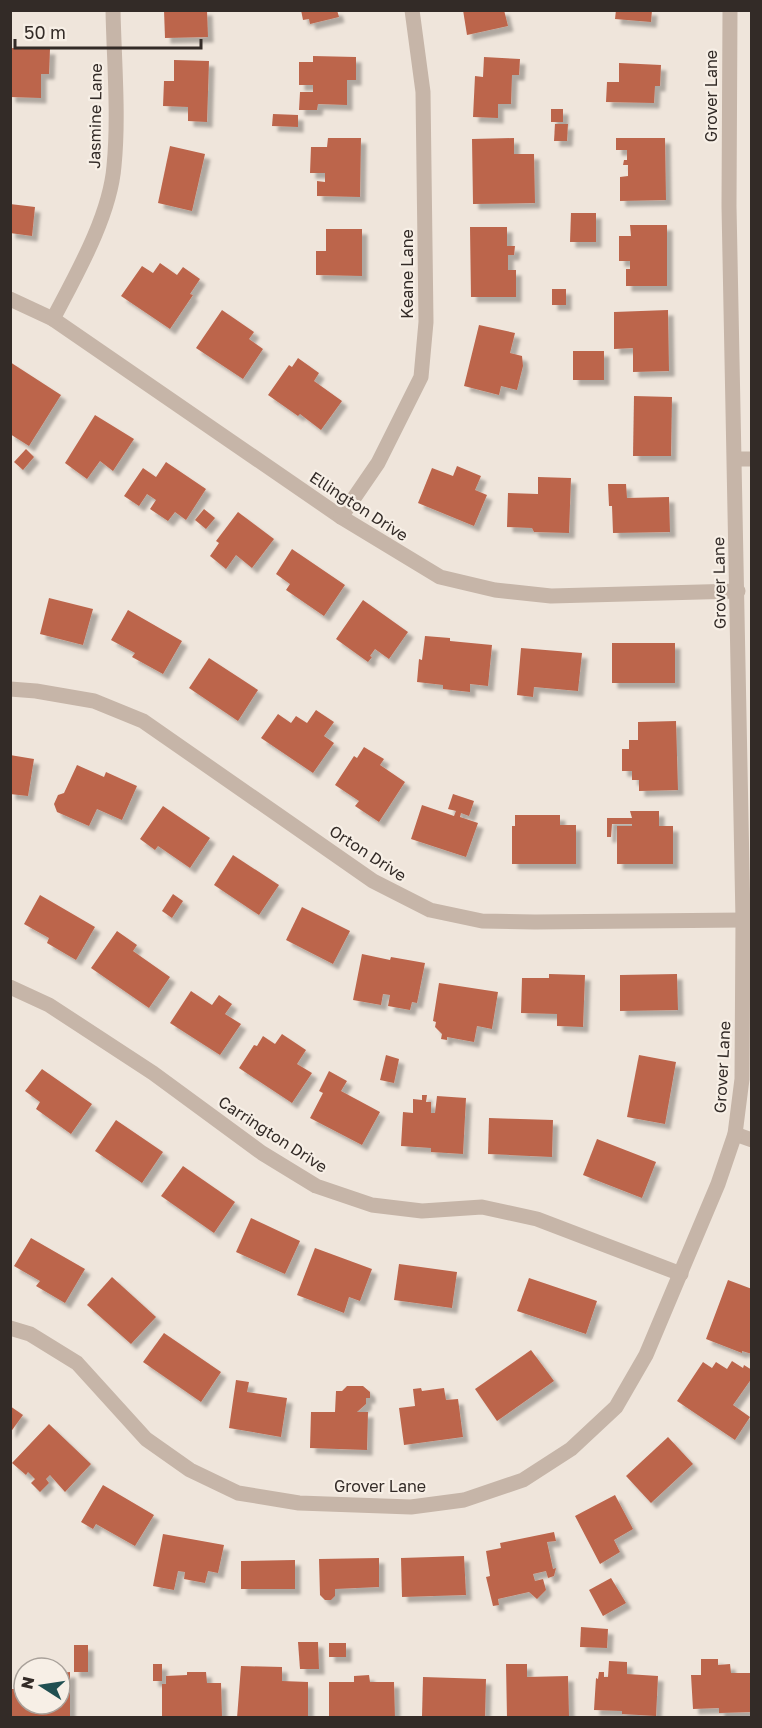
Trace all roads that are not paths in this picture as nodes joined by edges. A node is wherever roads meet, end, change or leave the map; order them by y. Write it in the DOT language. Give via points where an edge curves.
graph roads {
  1 [pos="113,10"];
  2 [pos="412,10"];
  3 [pos="730,10"];
  4 [pos="10,299"];
  5 [pos="53,319"];
  6 [pos="735,459"];
  7 [pos="752,459"];
  8 [pos="341,517"];
  9 [pos="738,591"];
  10 [pos="10,689"];
  11 [pos="743,920"];
  12 [pos="10,987"];
  13 [pos="735,1134"];
  14 [pos="752,1140"];
  15 [pos="681,1274"];
  16 [pos="10,1328"];
  1 -- 5 [label="street, Jasmine Lane" via="114,168 102,216"];
  2 -- 8 [label="street, Keane Lane" via="423,92 426,322 421,377 378,464"];
  3 -- 6 [label="street, Grover Lane" via="729,206"];
  4 -- 5 [label="street, Ellington Drive"];
  5 -- 8 [label="street, Ellington Drive"];
  6 -- 7 [label="street"];
  6 -- 9 [label="street, Grover Lane"];
  8 -- 9 [label="street, Ellington Drive" via="440,577 495,590 551,596"];
  9 -- 11 [label="street, Grover Lane"];
  10 -- 11 [label="street, Orton Drive" via="94,701 143,721 373,881 430,910 482,921"];
  11 -- 13 [label="street, Grover Lane" via="742,1079"];
  12 -- 15 [label="street, Carrington Drive" via="49,1005 316,1186 372,1205 422,1211 483,1207 537,1219"];
  13 -- 14 [label="street"];
  13 -- 15 [label="street, Grover Lane"];
  15 -- 16 [label="street, Grover Lane" via="646,1355 616,1407 571,1449 523,1480 464,1500 411,1507 299,1503 238,1493 190,1470 147,1439 77,1363 30,1334"];
}
